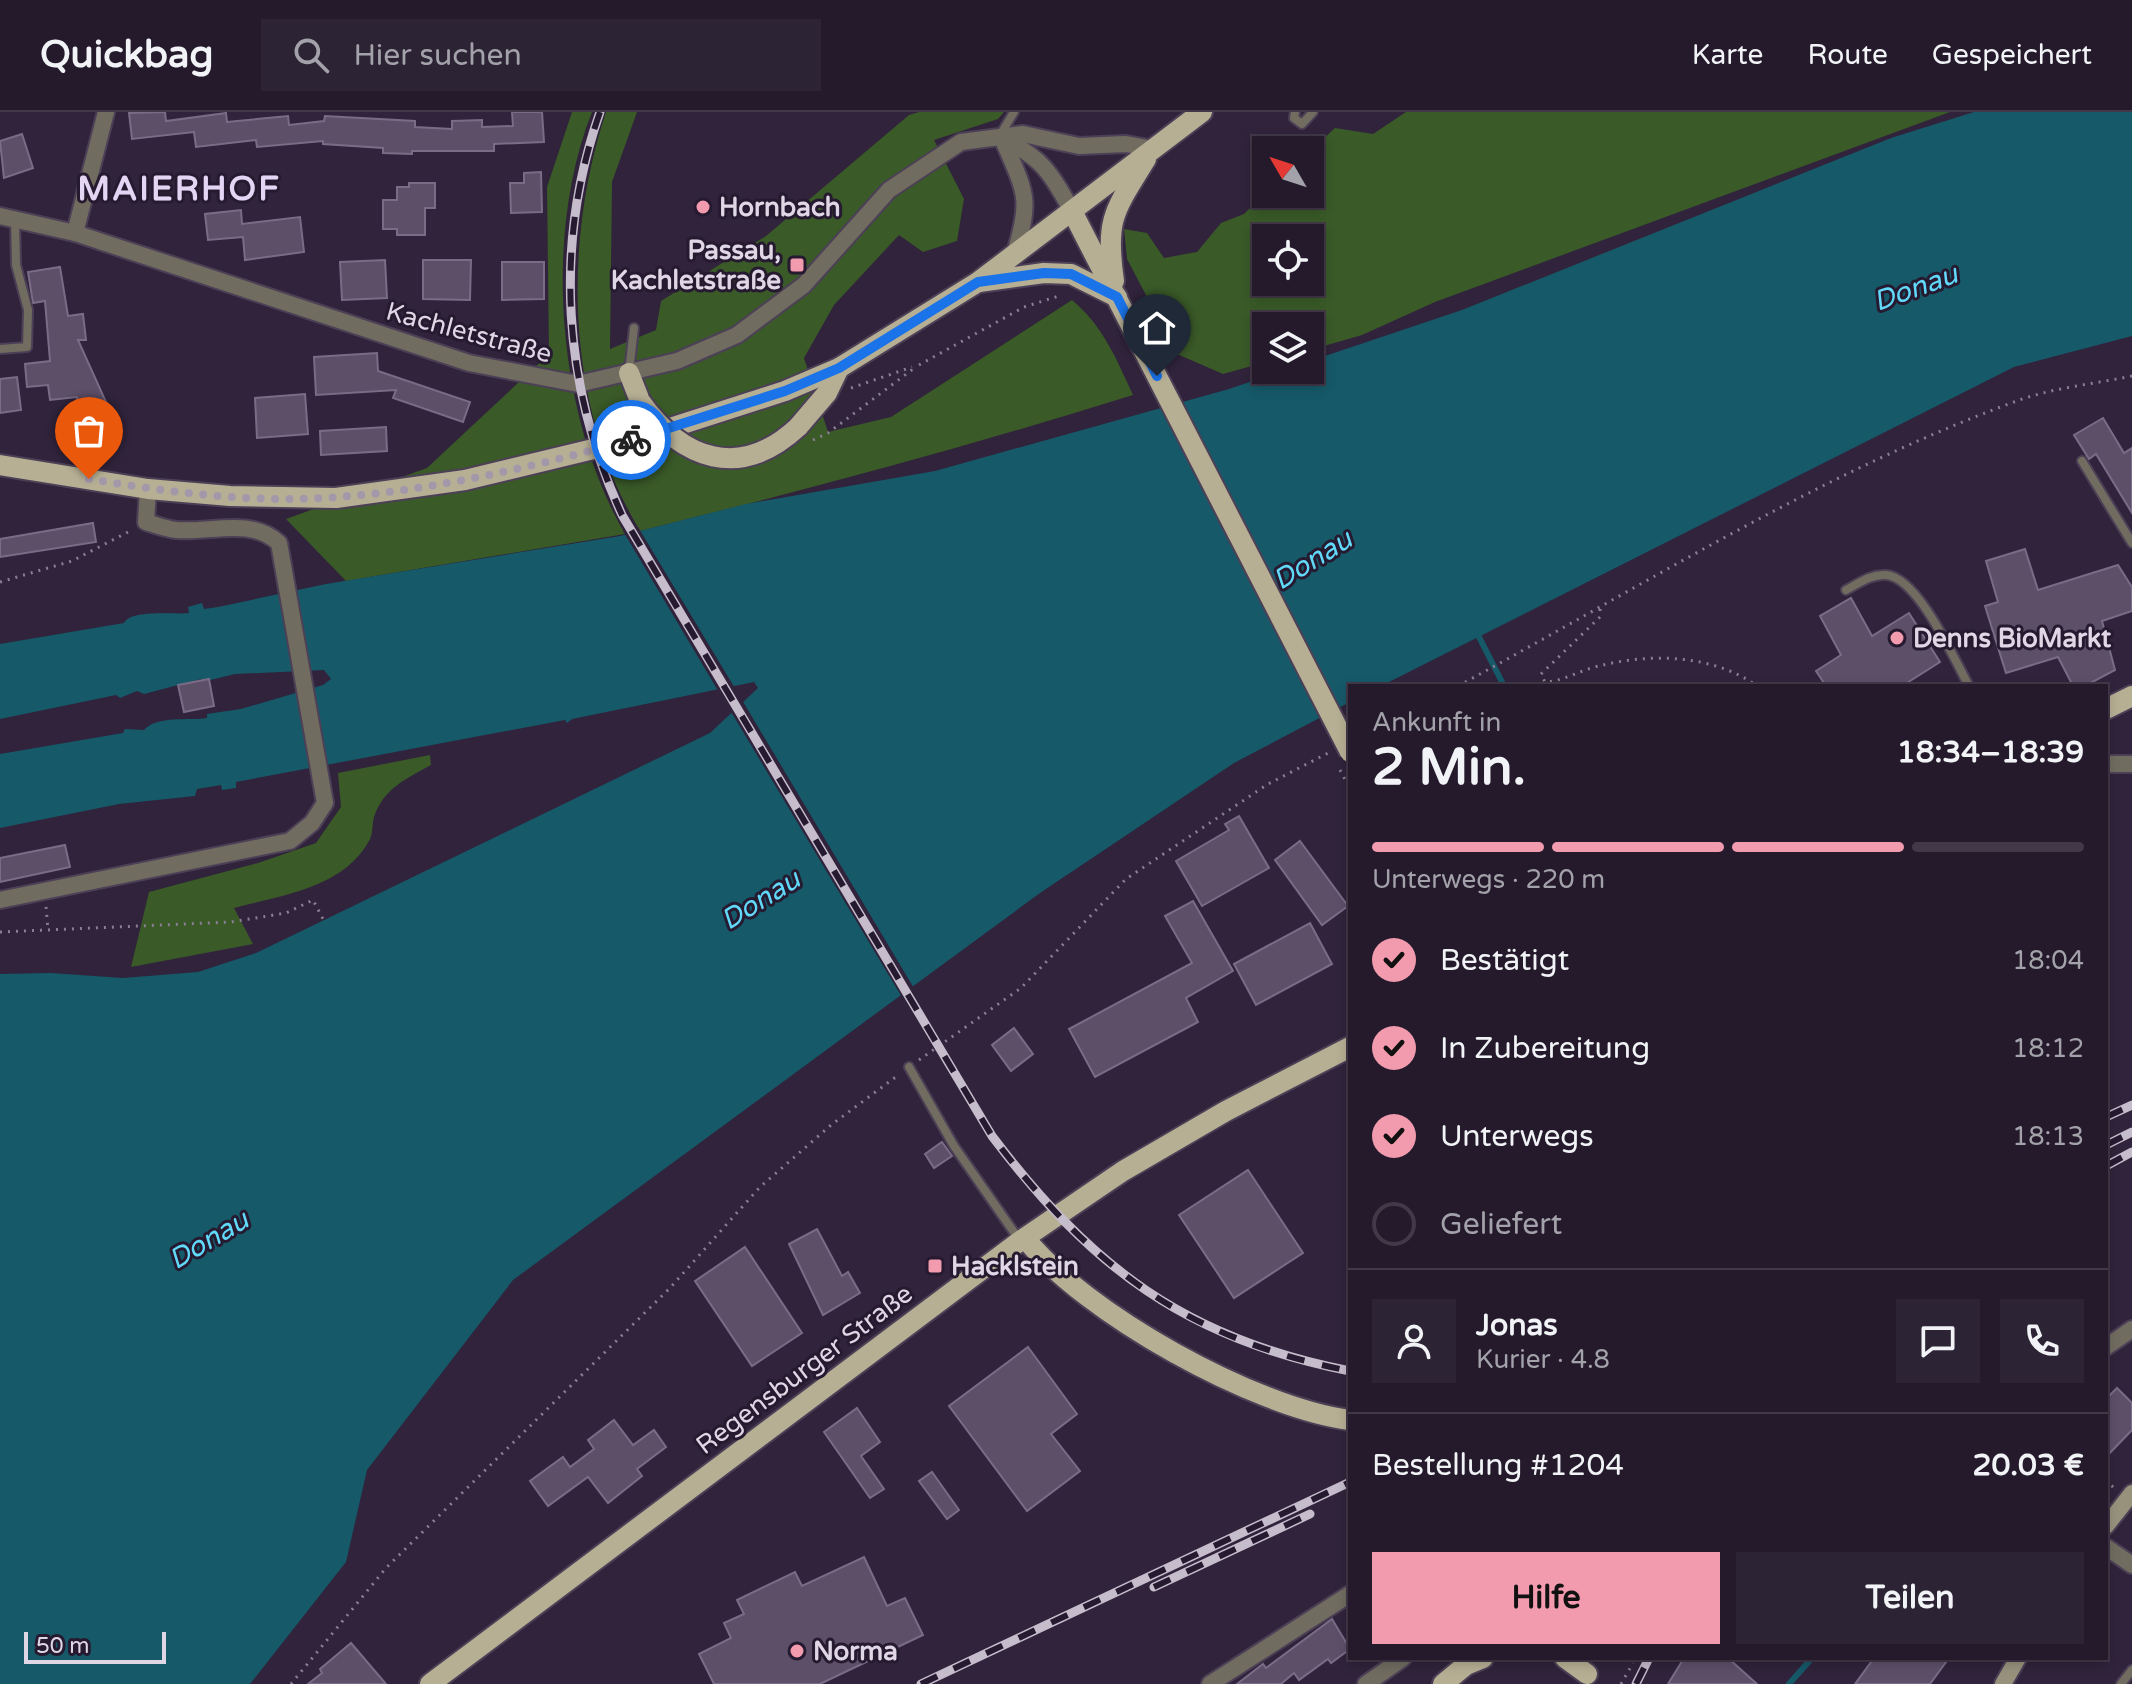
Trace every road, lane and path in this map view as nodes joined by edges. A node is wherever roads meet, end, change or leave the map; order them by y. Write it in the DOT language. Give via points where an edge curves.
graph roads {
  1 [pos="106,112"];
  2 [pos="1014,112"];
  3 [pos="1202,112"];
  4 [pos="1295,112"];
  5 [pos="1313,112"];
  6 [pos="1001,139"];
  7 [pos="1153,149"];
  8 [pos="1072,211"];
  9 [pos="8,217"];
  10 [pos="75,233"];
  11 [pos="1014,256"];
  12 [pos="978,282"];
  13 [pos="1064,295"];
  14 [pos="1117,297"];
  15 [pos="634,328"];
  16 [pos="0,349"];
  17 [pos="839,368"];
  18 [pos="629,373"];
  19 [pos="2132,376"];
  20 [pos="827,393"];
  21 [pos="2082,461"];
  22 [pos="0,465"];
  23 [pos="148,489"];
  24 [pos="146,522"];
  25 [pos="2132,543"];
  26 [pos="0,582"];
  27 [pos="1846,590"];
  28 [pos="1600,609"];
  29 [pos="1462,684"];
  30 [pos="1752,684"];
  31 [pos="1968,684"];
  32 [pos="2132,696"];
  33 [pos="2108,708"];
  34 [pos="1341,755"];
  35 [pos="2108,764"];
  36 [pos="2132,764"];
  37 [pos="1348,781"];
  38 [pos="0,900"];
  39 [pos="323,919"];
  40 [pos="0,932"];
  41 [pos="1348,1048"];
  42 [pos="909,1067"];
  43 [pos="1023,1240"];
  44 [pos="2132,1329"];
  45 [pos="2108,1346"];
  46 [pos="1348,1420"];
  47 [pos="2132,1493"];
  48 [pos="2108,1523"];
  49 [pos="2108,1548"];
  50 [pos="2132,1565"];
  51 [pos="1348,1595"];
  52 [pos="1400,1660"];
  53 [pos="1478,1660"];
  54 [pos="1568,1660"];
  55 [pos="1633,1660"];
  56 [pos="2017,1660"];
  57 [pos="2132,1670"];
  58 [pos="1587,1672"];
  59 [pos="291,1684"];
  60 [pos="430,1684"];
  61 [pos="1210,1684"];
  62 [pos="1366,1684"];
  63 [pos="1443,1684"];
  64 [pos="1621,1684"];
  65 [pos="2003,1684"];
  66 [pos="2121,1684"];
  1 -- 10 [label="street"];
  2 -- 6 [label="lane"];
  3 -- 7 [label="main road"];
  4 -- 5 [label="lane" via="1302,124"];
  6 -- 7 [label="street, Kachletstraße" via="1023,134 1079,146"];
  6 -- 8 [label="street" via="1036,156"];
  6 -- 11 [label="street" via="1027,195"];
  6 -- 18 [label="street, Kachletstraße" via="961,142 889,190 804,285 737,335 677,361"];
  7 -- 8 [label="main road"];
  7 -- 14 [label="main road" via="1117,206 1108,240"];
  8 -- 11 [label="main road"];
  8 -- 14 [label="main road"];
  9 -- 10 [label="street, Kachletstraße"];
  9 -- 16 [label="lane" via="28,310 27,347"];
  10 -- 18 [label="street, Kachletstraße" via="469,363 578,384"];
  11 -- 12 [label="main road"];
  12 -- 14 [label="main road" via="1071,274"];
  12 -- 17 [label="main road"];
  13 -- 20 [label="path" via="1024,307 917,366"];
  14 -- 34 [label="main road, bridge"];
  15 -- 18 [label="lane"];
  17 -- 20 [label="main road"];
  17 -- 23 [label="main road" via="639,438 465,480 336,498"];
  18 -- 20 [label="main road, bridge" via="656,424 706,457 752,455 783,441"];
  19 -- 28 [label="path" via="2017,400 1876,460 1745,526"];
  21 -- 25 [label="lane"];
  22 -- 23 [label="main road"];
  23 -- 24 [label="street"];
  24 -- 26 [label="path" via="72,561"];
  24 -- 38 [label="street" via="176,530 255,529 279,543 325,803 290,841"];
  27 -- 31 [label="lane" via="1872,576 1888,575 1912,587"];
  28 -- 29 [label="path"];
  28 -- 30 [label="path" via="1600,617 1541,674 1545,682 1647,657 1698,661"];
  32 -- 33 [label="main road"];
  34 -- 37 [label="path"];
  34 -- 42 [label="path" via="1268,784 1126,879 1021,988"];
  35 -- 36 [label="street"];
  39 -- 40 [label="path" via="313,900 286,913 231,922"];
  41 -- 43 [label="main road, Regensburger Straße" via="1123,1171"];
  42 -- 43 [label="lane" via="954,1146"];
  42 -- 59 [label="path" via="759,1188 670,1288 386,1568"];
  43 -- 46 [label="main road" via="1119,1319 1262,1395"];
  43 -- 60 [label="main road, Regensburger Straße"];
  44 -- 45 [label="street"];
  47 -- 48 [label="street"];
  49 -- 50 [label="street"];
  51 -- 61 [label="street"];
  52 -- 62 [label="street"];
  53 -- 63 [label="main road"];
  54 -- 58 [label="main road"];
  55 -- 64 [label="path"];
  56 -- 65 [label="street"];
  57 -- 66 [label="lane"];
}
